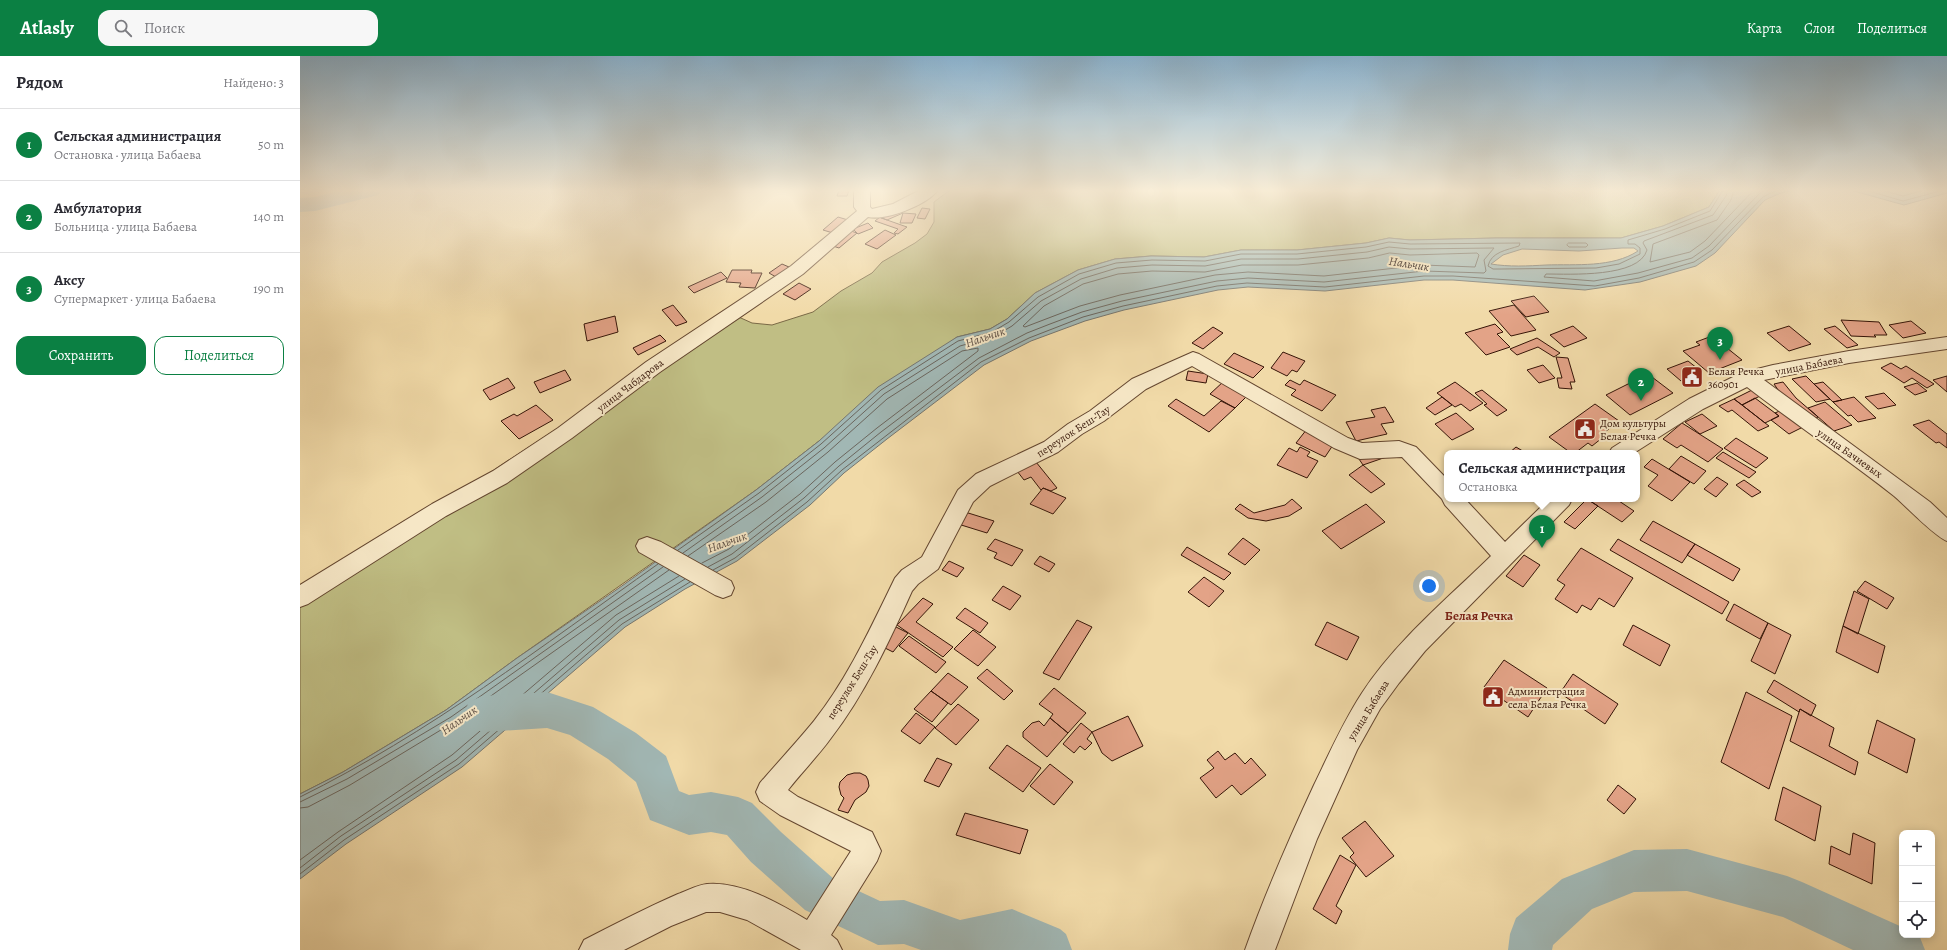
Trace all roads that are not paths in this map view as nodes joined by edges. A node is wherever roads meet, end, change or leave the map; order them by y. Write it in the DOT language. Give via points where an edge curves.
graph roads {
  1 [pos="842,232"];
  2 [pos="1947,343"];
  3 [pos="1748,378"];
  4 [pos="1624,450"];
  5 [pos="1444,490"];
  6 [pos="1455,502"];
  7 [pos="1559,502"];
  8 [pos="1947,532"];
  9 [pos="650,547"];
  10 [pos="1505,557"];
  11 [pos="722,587"];
  12 [pos="300,597"];
  13 [pos="820,937"];
  14 [pos="594,950"];
  15 [pos="1260,950"];
  1 -- 12 [label="street, улица Чабдарова" via="797,270 653,367 565,433 500,477 433,514"];
  2 -- 3 [label="street, улица Бабаева" via="1849,357"];
  3 -- 4 [label="street, улица Бабаева" via="1696,404"];
  3 -- 8 [label="street, улица Бачиевых" via="1844,450 1899,487"];
  5 -- 13 [label="street, переулок Беш-Тау" via="1415,457 1404,450 1360,451 1193,358 1139,384 1050,447 983,480 965,496 930,563 903,585 861,671 823,729 769,792 796,810 862,842 867,851"];
  6 -- 10 [label="street"];
  7 -- 10 [label="street, улица Бабаева"];
  9 -- 11 [label="street"];
  10 -- 15 [label="street, улица Бабаева" via="1417,644 1371,701 1338,761 1306,832"];
  13 -- 14 [label="street" via="732,899 706,898 669,912"];
}
